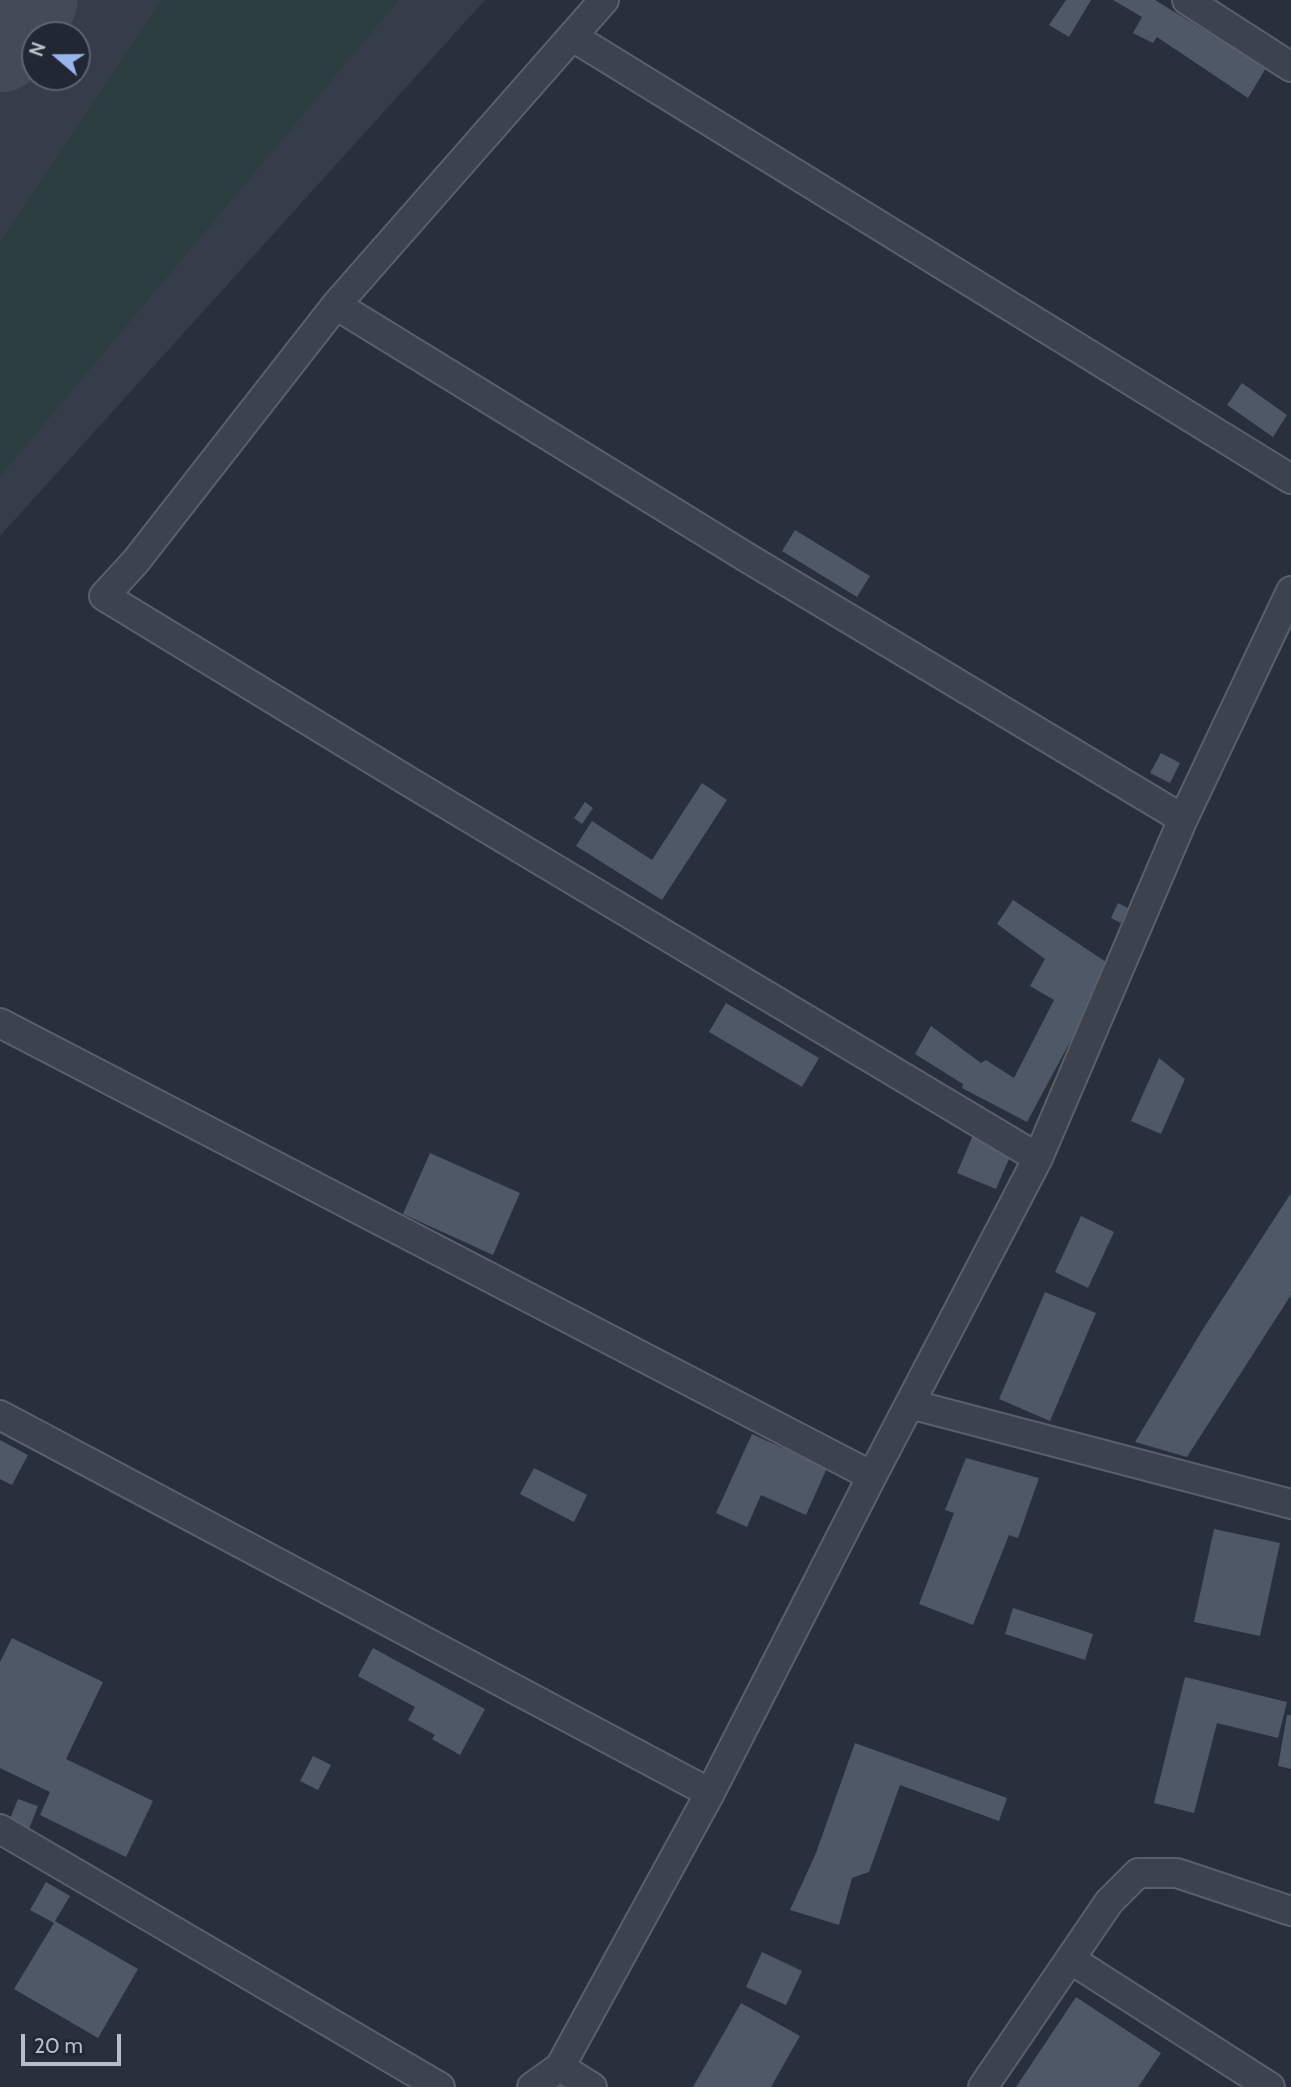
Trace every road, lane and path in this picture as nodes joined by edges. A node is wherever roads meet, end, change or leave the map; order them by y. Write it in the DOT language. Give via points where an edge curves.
graph roads {
  1 [pos="604,0"];
  2 [pos="1187,0"];
  3 [pos="573,37"];
  4 [pos="1291,67"];
  5 [pos="337,305"];
  6 [pos="1291,479"];
  7 [pos="1291,591"];
  8 [pos="1183,819"];
  9 [pos="0,1023"];
  10 [pos="1038,1158"];
  11 [pos="911,1404"];
  12 [pos="0,1415"];
  13 [pos="872,1476"];
  14 [pos="1291,1504"];
  15 [pos="710,1793"];
  16 [pos="0,1829"];
  17 [pos="1291,1911"];
  18 [pos="1070,1959"];
  19 [pos="560,2067"];
  20 [pos="440,2087"];
  21 [pos="532,2087"];
  22 [pos="592,2087"];
  23 [pos="983,2087"];
  24 [pos="1270,2087"];
  1 -- 3 [label="street"];
  2 -- 4 [label="street"];
  3 -- 5 [label="street"];
  3 -- 6 [label="street"];
  5 -- 8 [label="street"];
  5 -- 10 [label="street" via="104,596"];
  7 -- 8 [label="street"];
  8 -- 10 [label="street"];
  9 -- 13 [label="street"];
  10 -- 11 [label="street"];
  11 -- 13 [label="street"];
  11 -- 14 [label="street"];
  12 -- 15 [label="street"];
  13 -- 15 [label="street"];
  15 -- 19 [label="street"];
  16 -- 20 [label="street"];
  17 -- 18 [label="street" via="1177,1872 1138,1873 1109,1902"];
  18 -- 23 [label="street"];
  18 -- 24 [label="street"];
  19 -- 21 [label="street"];
  19 -- 22 [label="street"];
}
